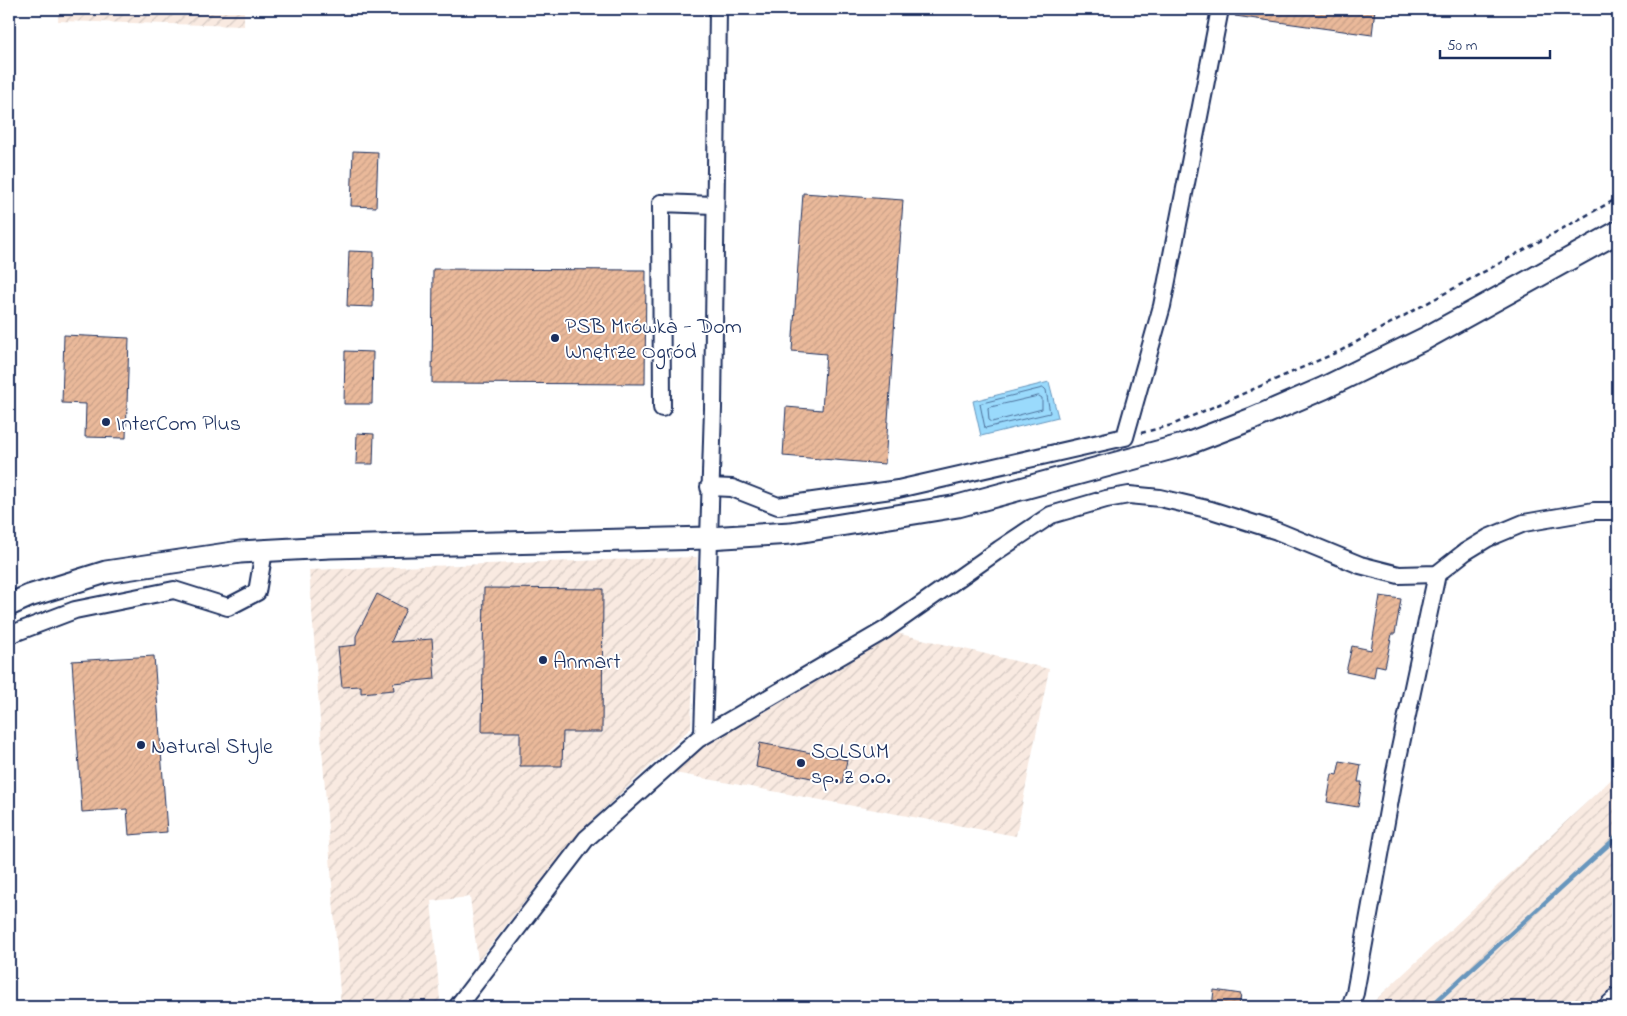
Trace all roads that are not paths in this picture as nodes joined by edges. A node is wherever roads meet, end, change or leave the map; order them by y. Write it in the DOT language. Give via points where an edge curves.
graph roads {
  1 [pos="718,9"];
  2 [pos="1220,9"];
  3 [pos="714,205"];
  4 [pos="1618,232"];
  5 [pos="662,408"];
  6 [pos="709,487"];
  7 [pos="1618,511"];
  8 [pos="708,538"];
  9 [pos="264,551"];
  10 [pos="1437,574"];
  11 [pos="9,605"];
  12 [pos="9,635"];
  13 [pos="703,735"];
  14 [pos="1618,996"];
  15 [pos="457,1007"];
  16 [pos="1350,1007"];
  17 [pos="1606,1007"];
  1 -- 3 [label="street"];
  2 -- 6 [label="street" via="1162,306 1125,437 898,489 778,506 732,488"];
  3 -- 5 [label="street" via="661,203"];
  3 -- 6 [label="street" via="713,408"];
  4 -- 8 [label="main road" via="1418,342 1324,388 1187,444 958,506 791,533"];
  6 -- 8 [label="street"];
  7 -- 10 [label="street" via="1594,511 1524,523 1488,538"];
  8 -- 9 [label="main road"];
  8 -- 13 [label="street"];
  9 -- 11 [label="main road" via="106,572"];
  9 -- 12 [label="street" via="257,592 228,607 174,590 75,610"];
  10 -- 13 [label="street" via="1399,575 1360,565 1277,531 1160,498 1129,495 1106,499 1052,515 885,630"];
  10 -- 16 [label="street"];
  13 -- 15 [label="street" via="586,839"];
  14 -- 17 [label="street"];
}
